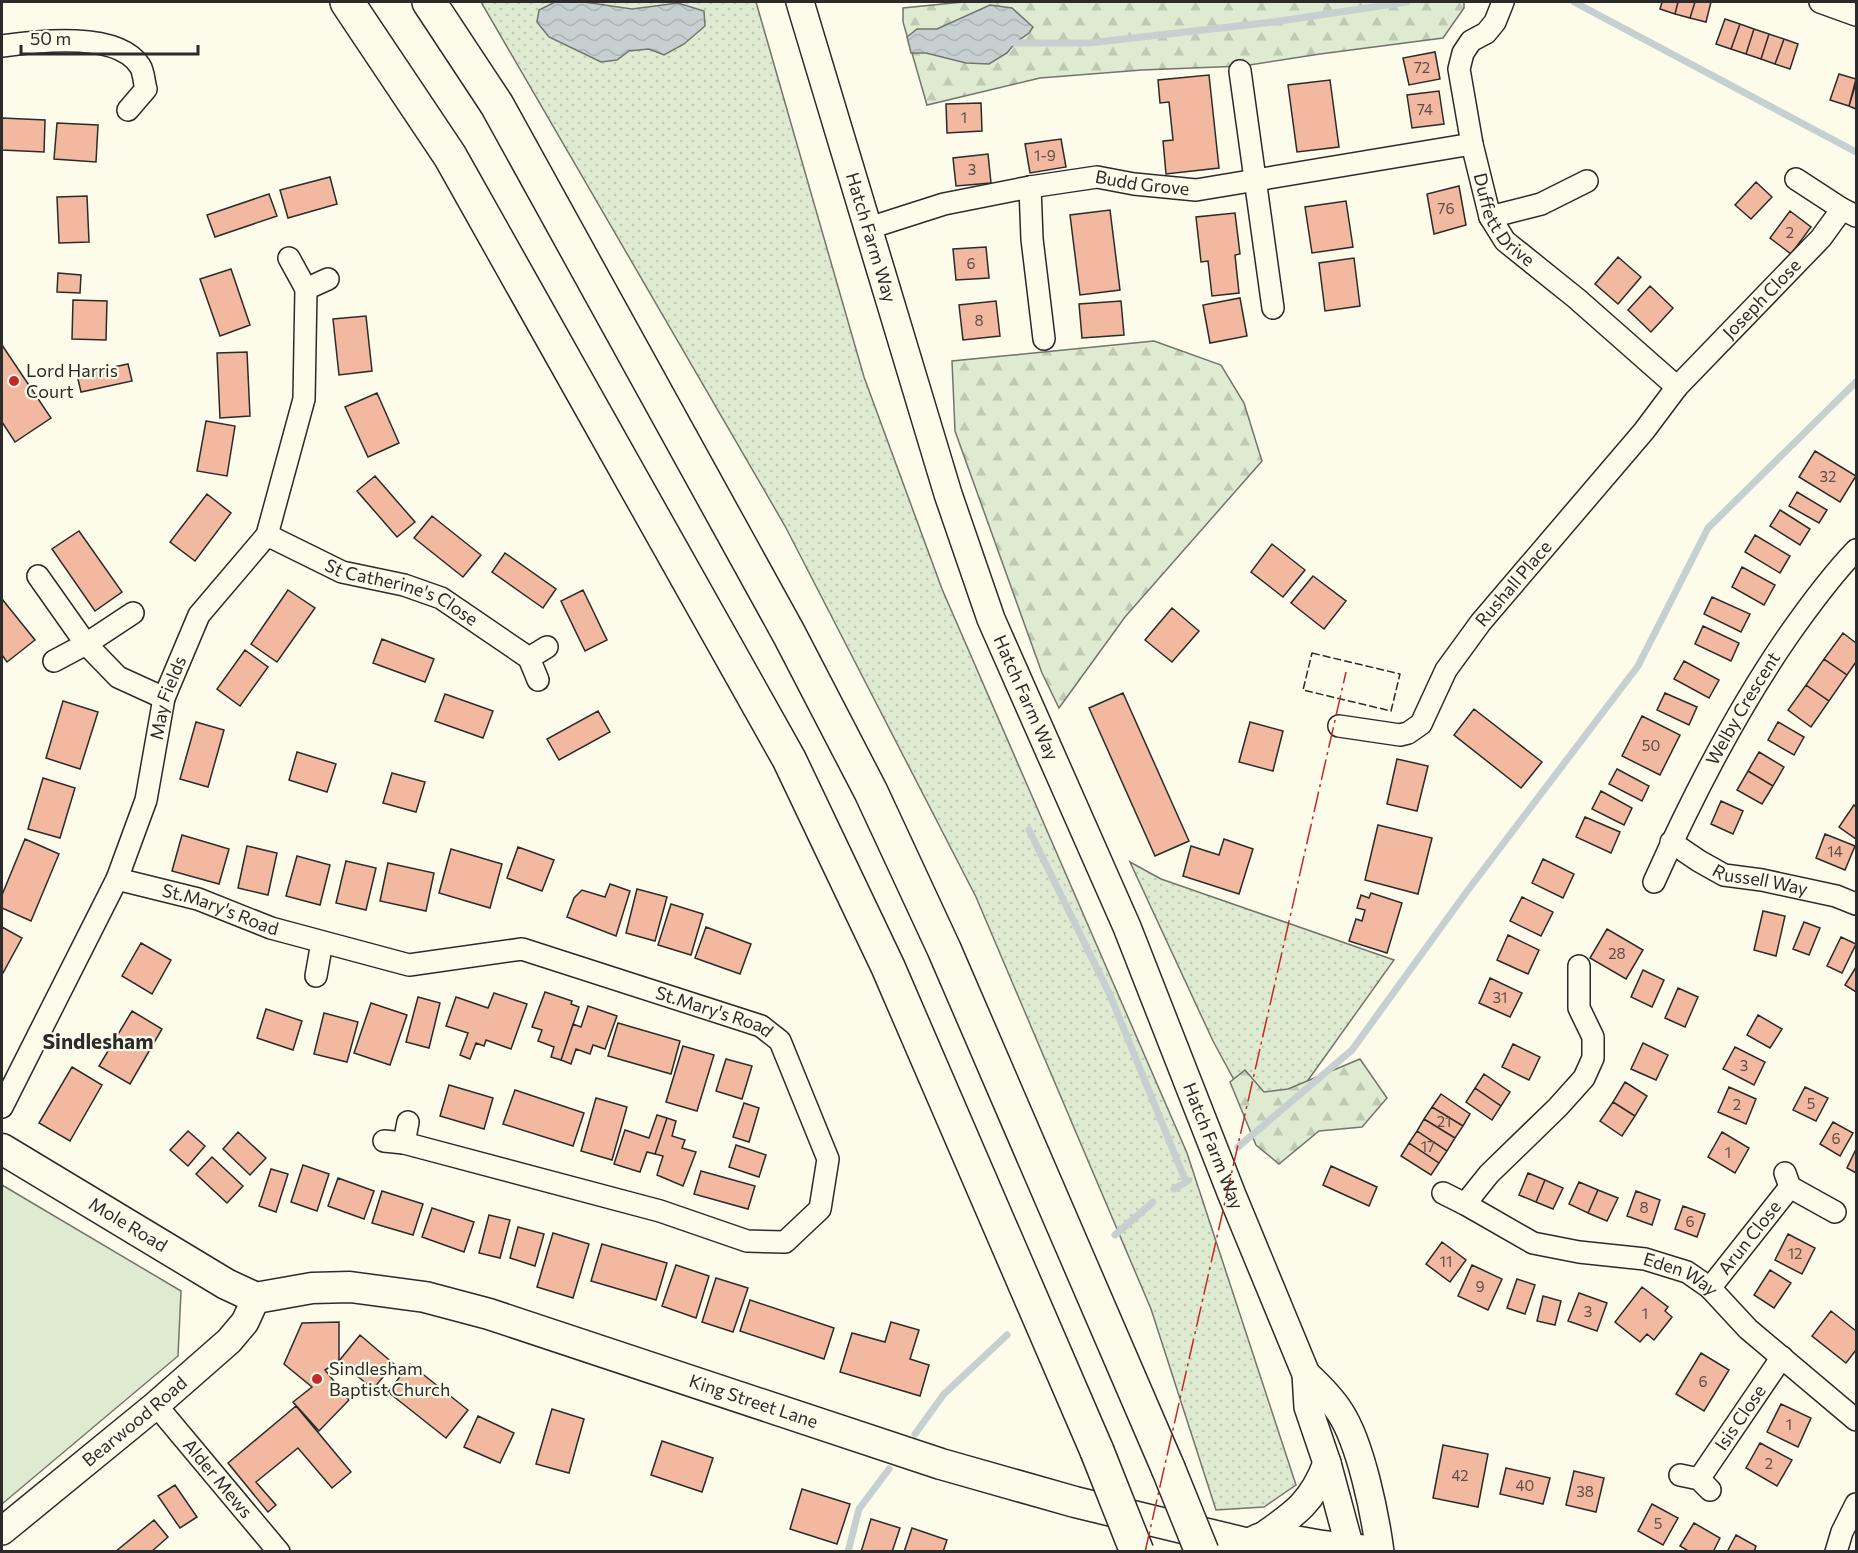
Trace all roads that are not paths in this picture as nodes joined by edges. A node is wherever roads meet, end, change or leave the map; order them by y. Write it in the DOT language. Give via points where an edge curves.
graph roads {
  1 [pos="346,2"];
  2 [pos="429,2"];
  3 [pos="800,2"];
  4 [pos="1503,2"];
  5 [pos="1820,2"];
  6 [pos="1857,15"];
  7 [pos="2,46"];
  8 [pos="1240,70"];
  9 [pos="128,110"];
  10 [pos="1472,144"];
  11 [pos="1797,179"];
  12 [pos="1256,180"];
  13 [pos="1587,181"];
  14 [pos="1030,187"];
  15 [pos="1849,212"];
  16 [pos="1490,217"];
  17 [pos="869,228"];
  18 [pos="289,258"];
  19 [pos="328,279"];
  20 [pos="306,289"];
  21 [pos="1273,308"];
  22 [pos="1044,339"];
  23 [pos="1677,387"];
  24 [pos="267,535"];
  25 [pos="1857,550"];
  26 [pos="38,576"];
  27 [pos="133,613"];
  28 [pos="86,644"];
  29 [pos="547,647"];
  30 [pos="529,658"];
  31 [pos="54,661"];
  32 [pos="538,680"];
  33 [pos="164,698"];
  34 [pos="1339,726"];
  35 [pos="1671,842"];
  36 [pos="117,879"];
  37 [pos="1654,882"];
  38 [pos="1857,904"];
  39 [pos="322,942"];
  40 [pos="1579,966"];
  41 [pos="316,976"];
  42 [pos="2,1107"];
  43 [pos="408,1122"];
  44 [pos="2,1149"];
  45 [pos="1443,1193"];
  46 [pos="1466,1204"];
  47 [pos="1835,1212"];
  48 [pos="1710,1288"];
  49 [pos="256,1298"];
  50 [pos="1782,1357"];
  51 [pos="1306,1374"];
  52 [pos="156,1405"];
  53 [pos="1857,1420"];
  54 [pos="1327,1463"];
  55 [pos="1696,1481"];
  56 [pos="1857,1504"];
  57 [pos="2,1532"];
  58 [pos="1257,1545"];
  59 [pos="279,1551"];
  60 [pos="1137,1551"];
  61 [pos="1202,1551"];
  62 [pos="1365,1551"];
  63 [pos="1836,1551"];
  1 -- 60 [label="highway, bridge" via="450,156 789,759 888,967"];
  2 -- 61 [label="highway, bridge" via="497,105 789,634 871,792 944,949"];
  3 -- 17 [label="street, Hatch Farm Way"];
  4 -- 10 [label="street, Duffett Drive" via="1496,22 1471,41 1459,69"];
  5 -- 6 [label="street"];
  7 -- 9 [label="street" via="39,41 92,42 122,50 141,67 146,89"];
  8 -- 12 [label="street"];
  10 -- 12 [label="street, Budd Grove"];
  10 -- 16 [label="street, Duffett Drive"];
  11 -- 15 [label="street, Joseph Close"];
  12 -- 14 [label="street, Budd Grove" via="1196,190 1097,177"];
  12 -- 21 [label="street"];
  13 -- 16 [label="street" via="1541,204"];
  14 -- 17 [label="street, Budd Grove" via="944,204"];
  14 -- 22 [label="street"];
  15 -- 23 [label="street, Joseph Close"];
  16 -- 23 [label="street, Duffett Drive" via="1505,241"];
  17 -- 51 [label="street, Hatch Farm Way" via="948,494 991,619 1127,927"];
  18 -- 20 [label="street, May Fields"];
  19 -- 20 [label="street"];
  20 -- 24 [label="street, May Fields" via="304,399"];
  23 -- 34 [label="street, Rushall Place" via="1481,622 1446,670 1422,724 1400,735"];
  24 -- 30 [label="street, St Catherine's Close" via="342,572 404,585 441,598"];
  24 -- 33 [label="street, May Fields" via="199,615"];
  25 -- 35 [label="street, Welby Crescent" via="1808,607 1758,680"];
  26 -- 28 [label="street"];
  27 -- 28 [label="street"];
  28 -- 31 [label="street"];
  28 -- 33 [label="street" via="118,676"];
  29 -- 30 [label="street"];
  30 -- 32 [label="street"];
  33 -- 36 [label="street, May Fields" via="146,800"];
  35 -- 37 [label="street, Welby Crescent"];
  35 -- 38 [label="street, Russell Way" via="1724,875 1836,896"];
  36 -- 39 [label="street, St.Mary's Road" via="198,899 271,928"];
  36 -- 42 [label="street, May Fields"];
  39 -- 41 [label="street"];
  39 -- 43 [label="street, St.Mary's Road" via="409,965 522,949 761,1026 780,1041 828,1159 820,1209 785,1242 747,1241 660,1211 394,1142"];
  40 -- 46 [label="street" via="1579,1008 1593,1037 1593,1058 1584,1078 1489,1174"];
  44 -- 49 [label="main road, Mole Road" via="226,1284"];
  45 -- 46 [label="street, Eden Way"];
  46 -- 48 [label="street, Eden Way" via="1533,1243 1645,1259 1687,1272"];
  47 -- 48 [label="street, Arun Close" via="1787,1180"];
  48 -- 50 [label="street, Eden Way" via="1748,1329"];
  49 -- 52 [label="street, Bearwood Road" via="245,1322 229,1341"];
  49 -- 58 [label="main road, King Street Lane" via="312,1288 350,1287 447,1303 657,1368 941,1464"];
  50 -- 53 [label="street, Eden Way"];
  50 -- 55 [label="street, Isis Close"];
  51 -- 54 [label="street, Hatch Farm Way" via="1308,1407"];
  51 -- 62 [label="street, Hatch Farm Way" via="1341,1414 1359,1457 1376,1522"];
  52 -- 57 [label="street, Bearwood Road"];
  52 -- 59 [label="street, Alder Mews"];
  54 -- 58 [label="street" via="1305,1504"];
  54 -- 62 [label="street, Hatch Farm Way"];
  56 -- 63 [label="street"];
  58 -- 62 [label="main road, King Street Lane" via="1272,1537"];
}
